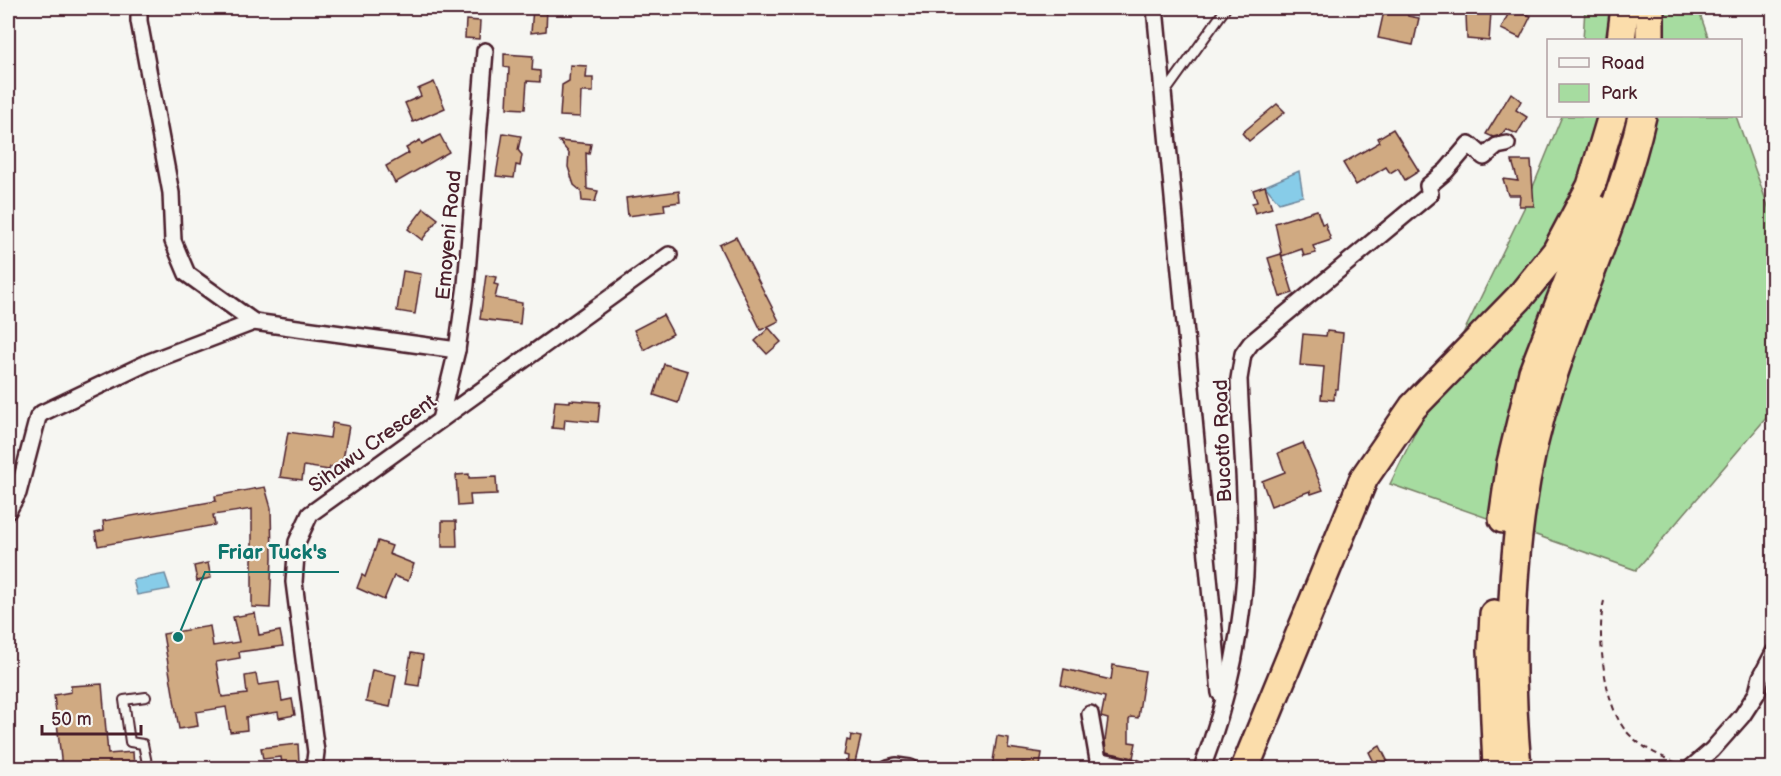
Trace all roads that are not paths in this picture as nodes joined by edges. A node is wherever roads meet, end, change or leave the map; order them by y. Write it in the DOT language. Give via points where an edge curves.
graph roads {
  1 [pos="139,8"];
  2 [pos="1155,8"];
  3 [pos="1226,8"];
  4 [pos="1625,8"];
  5 [pos="1632,8"];
  6 [pos="1650,8"];
  7 [pos="1621,39"];
  8 [pos="1631,39"];
  9 [pos="1650,39"];
  10 [pos="485,51"];
  11 [pos="1162,97"];
  12 [pos="1612,117"];
  13 [pos="1622,117"];
  14 [pos="1642,117"];
  15 [pos="1507,144"];
  16 [pos="669,255"];
  17 [pos="254,322"];
  18 [pos="457,350"];
  19 [pos="440,420"];
  20 [pos="8,511"];
  21 [pos="1773,652"];
  22 [pos="146,697"];
  23 [pos="1221,702"];
  24 [pos="1090,714"];
  25 [pos="148,768"];
  26 [pos="314,768"];
  27 [pos="888,768"];
  28 [pos="910,768"];
  29 [pos="1135,768"];
  30 [pos="1202,768"];
  31 [pos="1245,768"];
  32 [pos="1497,768"];
  33 [pos="1517,768"];
  34 [pos="1691,768"];
  1 -- 17 [label="street" via="171,193 173,241 187,274"];
  2 -- 11 [label="street"];
  3 -- 11 [label="lane"];
  4 -- 7 [label="highway"];
  5 -- 8 [label="highway"];
  6 -- 9 [label="highway"];
  10 -- 18 [label="street, Emoyeni Road"];
  11 -- 23 [label="street"];
  12 -- 31 [label="highway" via="1590,186 1556,252 1520,298 1413,407 1364,478"];
  13 -- 32 [label="highway" via="1606,183 1533,372 1511,463 1498,557 1492,650"];
  14 -- 33 [label="highway" via="1631,165 1550,382 1532,459 1518,538 1510,633"];
  15 -- 23 [label="street, Bucotfo Road" via="1497,146 1484,157 1469,144 1428,186 1430,194 1259,336 1243,354 1239,379 1246,549 1236,653"];
  16 -- 19 [label="street, Sihawu Crescent"];
  17 -- 18 [label="street"];
  17 -- 20 [label="street" via="149,362 38,417 18,493"];
  18 -- 19 [label="street, Emoyeni Road"];
  19 -- 26 [label="street, Sihawu Crescent" via="310,514 297,542 294,582 316,752"];
  21 -- 34 [label="street" via="1757,693 1742,716"];
  22 -- 25 [label="lane" via="124,700 130,742 143,744"];
  23 -- 30 [label="street, Bucotfo Road"];
  24 -- 29 [label="street" via="1098,760"];
  27 -- 28 [label="street"];
}
